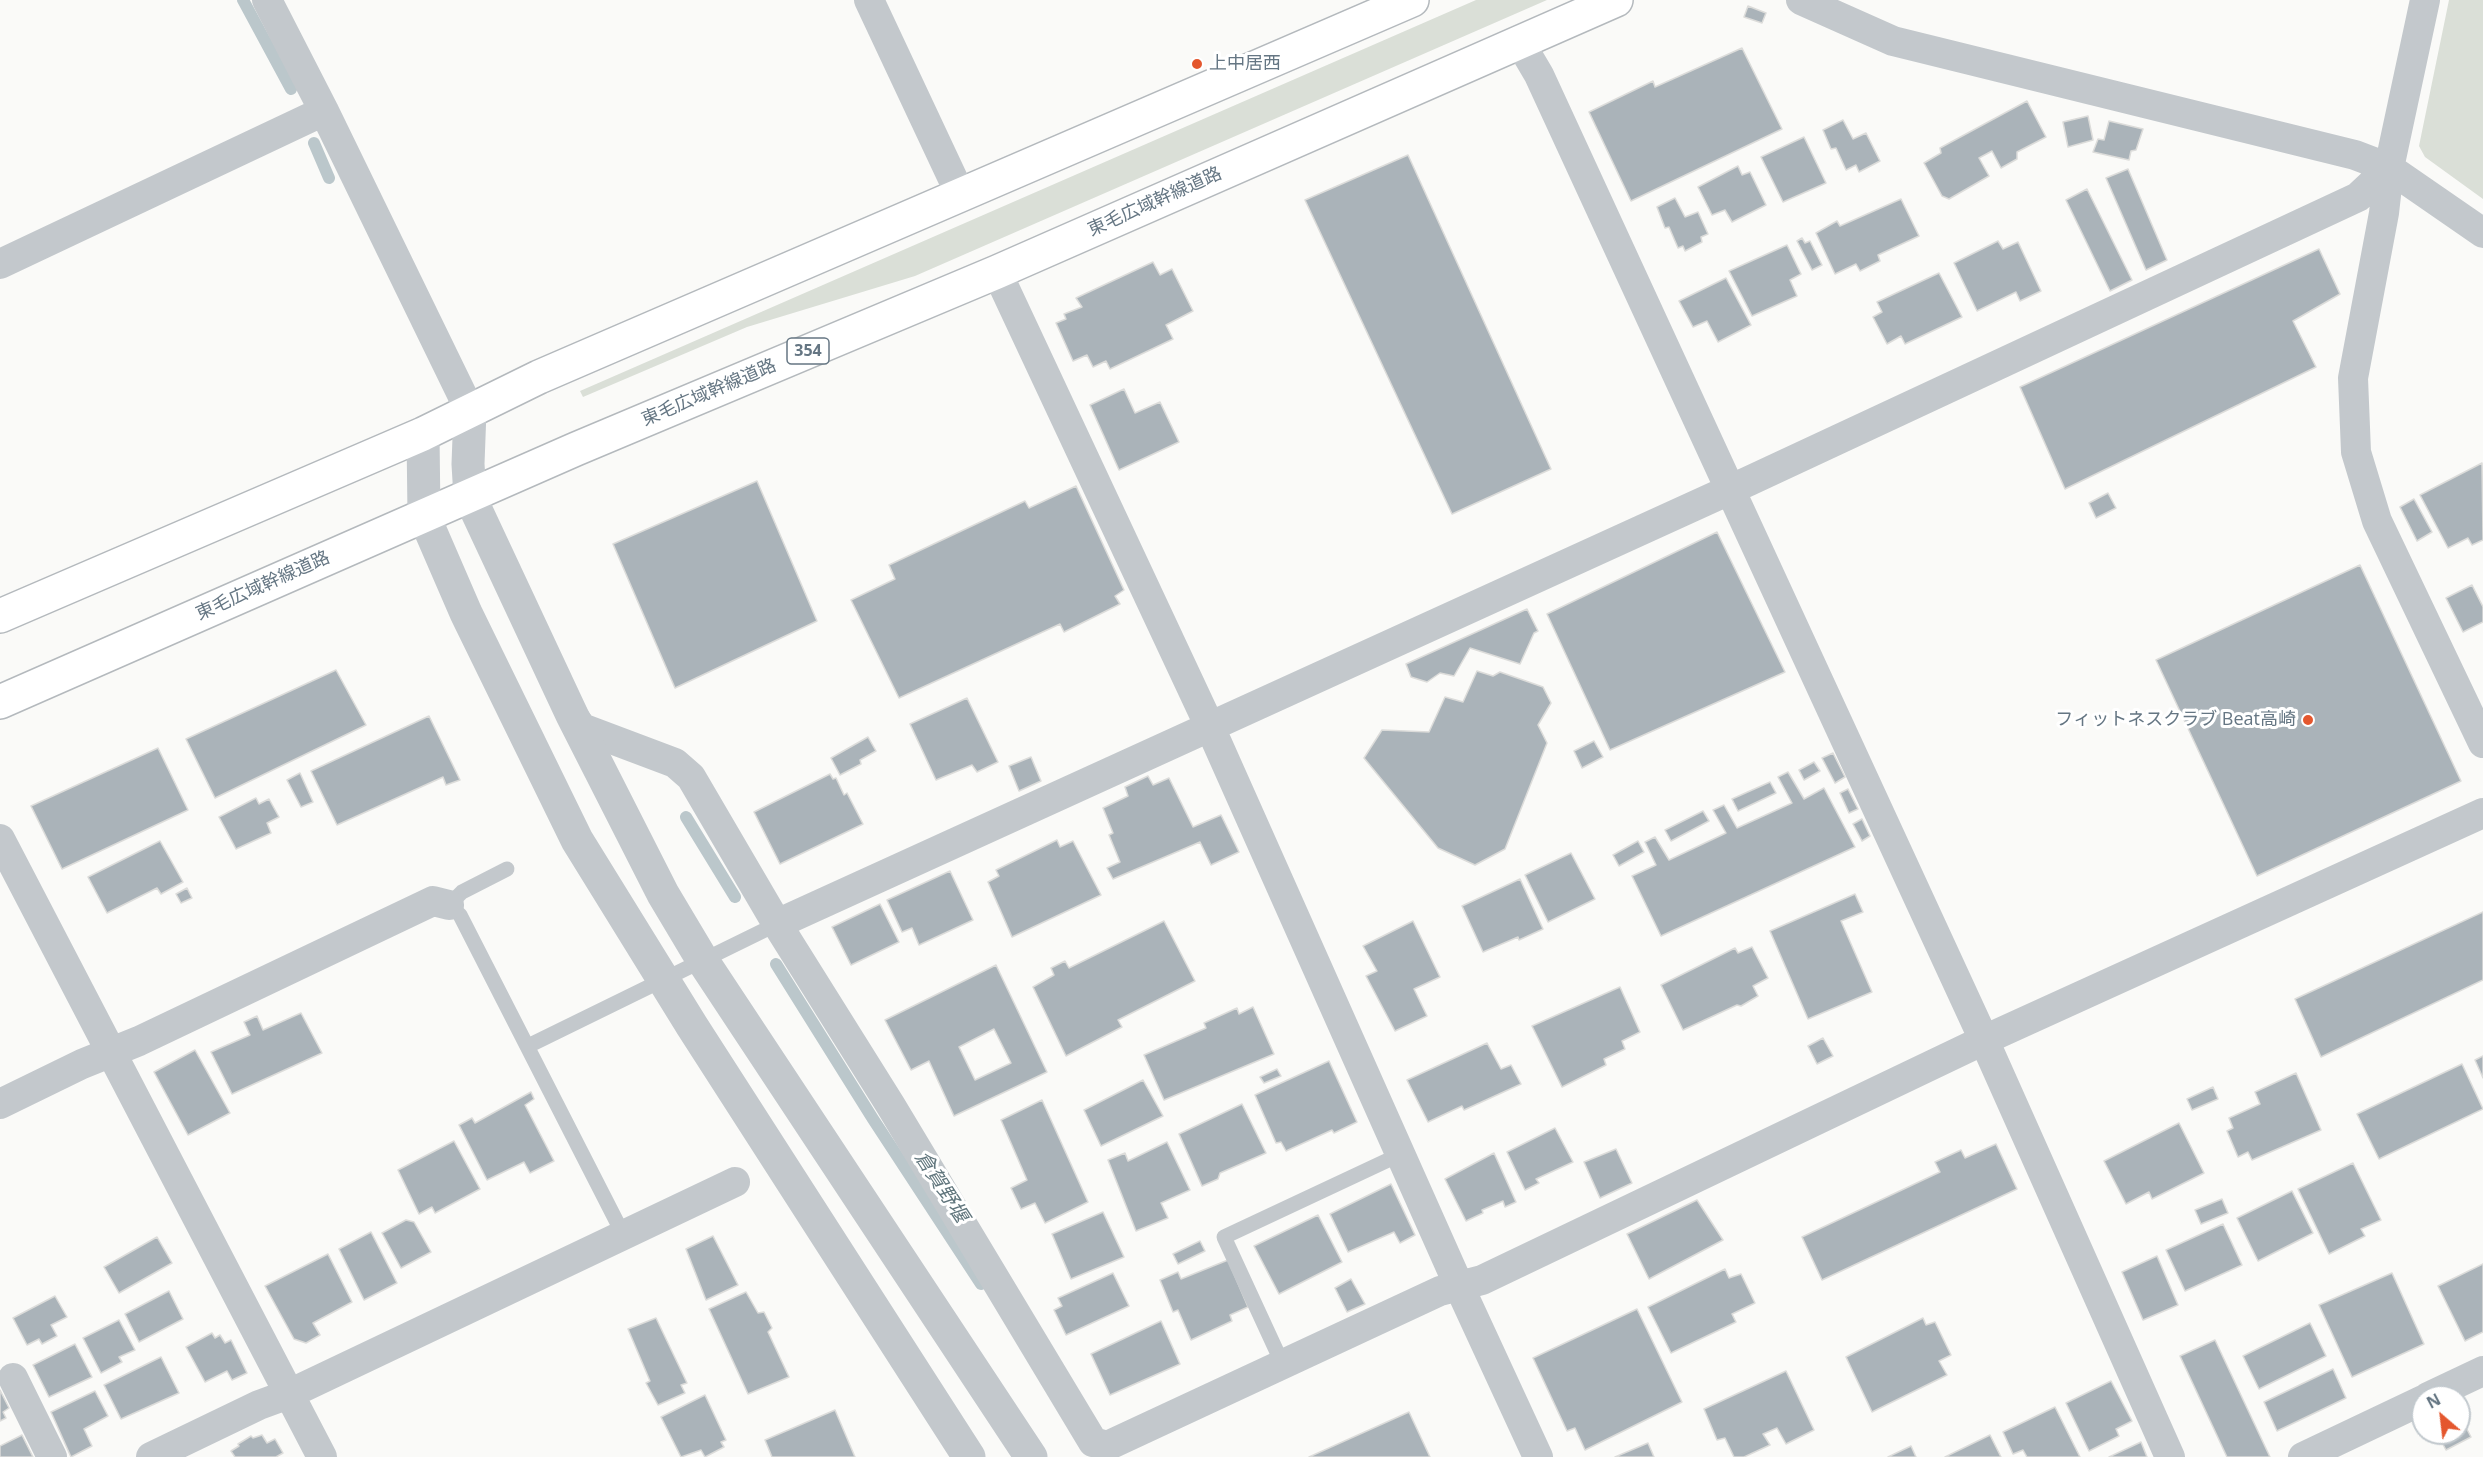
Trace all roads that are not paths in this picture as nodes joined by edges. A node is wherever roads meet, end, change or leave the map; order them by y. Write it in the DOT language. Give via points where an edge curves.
graph roads {
  1 [pos="267,0"];
  2 [pos="870,0"];
  3 [pos="1412,0"];
  4 [pos="1616,0"];
  5 [pos="1801,0"];
  6 [pos="2425,0"];
  7 [pos="1519,41"];
  8 [pos="324,111"];
  9 [pos="2389,168"];
  10 [pos="961,196"];
  11 [pos="2483,233"];
  12 [pos="0,264"];
  13 [pos="997,272"];
  14 [pos="470,411"];
  15 [pos="423,434"];
  16 [pos="1729,489"];
  17 [pos="470,497"];
  18 [pos="424,516"];
  19 [pos="0,616"];
  20 [pos="0,702"];
  21 [pos="572,715"];
  22 [pos="1210,727"];
  23 [pos="2483,743"];
  24 [pos="2483,813"];
  25 [pos="0,838"];
  26 [pos="507,869"];
  27 [pos="449,905"];
  28 [pos="777,924"];
  29 [pos="703,960"];
  30 [pos="662,980"];
  31 [pos="1984,1040"];
  32 [pos="528,1046"];
  33 [pos="111,1052"];
  34 [pos="0,1104"];
  35 [pos="1401,1154"];
  36 [pos="735,1182"];
  37 [pos="623,1234"];
  38 [pos="1459,1286"];
  39 [pos="1283,1365"];
  40 [pos="2483,1371"];
  41 [pos="13,1378"];
  42 [pos="2453,1385"];
  43 [pos="290,1394"];
  44 [pos="2411,1406"];
  45 [pos="52,1457"];
  46 [pos="151,1457"];
  47 [pos="322,1457"];
  48 [pos="969,1457"];
  49 [pos="1030,1457"];
  50 [pos="1538,1457"];
  51 [pos="2170,1457"];
  52 [pos="2303,1457"];
  1 -- 8 [label="street"];
  2 -- 10 [label="street"];
  3 -- 10 [label="highway"];
  4 -- 7 [label="highway, 東毛広域幹線道路 / 354"];
  5 -- 9 [label="street" via="1893,41 2355,155"];
  6 -- 9 [label="street"];
  7 -- 13 [label="highway, 東毛広域幹線道路 / 354"];
  7 -- 16 [label="street" via="1539,75"];
  8 -- 12 [label="street"];
  8 -- 14 [label="street"];
  9 -- 11 [label="street"];
  9 -- 16 [label="street" via="2358,197"];
  9 -- 23 [label="street" via="2353,378 2356,452 2377,521"];
  10 -- 14 [label="highway" via="539,377"];
  13 -- 17 [label="highway, 東毛広域幹線道路 / 354"];
  13 -- 22 [label="street"];
  14 -- 15 [label="highway"];
  14 -- 17 [label="street"];
  15 -- 18 [label="street"];
  15 -- 19 [label="highway"];
  16 -- 22 [label="street"];
  16 -- 31 [label="street"];
  17 -- 18 [label="highway, 東毛広域幹線道路 / 354"];
  17 -- 21 [label="street"];
  18 -- 20 [label="highway, 東毛広域幹線道路 / 354"];
  18 -- 30 [label="street" via="466,613 577,840"];
  21 -- 28 [label="street" via="582,728 675,763 691,777"];
  21 -- 29 [label="street" via="663,894"];
  22 -- 28 [label="street"];
  22 -- 35 [label="street"];
  24 -- 31 [label="street"];
  25 -- 33 [label="street"];
  26 -- 27 [label="lane" via="462,892"];
  27 -- 32 [label="lane" via="460,915"];
  27 -- 33 [label="street" via="433,901"];
  28 -- 29 [label="lane"];
  28 -- 39 [label="street" via="1093,1442 1107,1446"];
  29 -- 30 [label="lane"];
  29 -- 49 [label="street"];
  30 -- 32 [label="lane"];
  30 -- 48 [label="street"];
  31 -- 38 [label="street" via="1482,1280"];
  31 -- 51 [label="street"];
  32 -- 37 [label="lane"];
  33 -- 34 [label="street"];
  33 -- 43 [label="street"];
  35 -- 38 [label="street"];
  35 -- 39 [label="lane" via="1224,1237"];
  36 -- 37 [label="street"];
  37 -- 43 [label="street"];
  38 -- 39 [label="street"];
  38 -- 50 [label="street"];
  40 -- 42 [label="street"];
  41 -- 45 [label="street"];
  43 -- 46 [label="street"];
  43 -- 47 [label="street"];
  44 -- 52 [label="street"];
}
